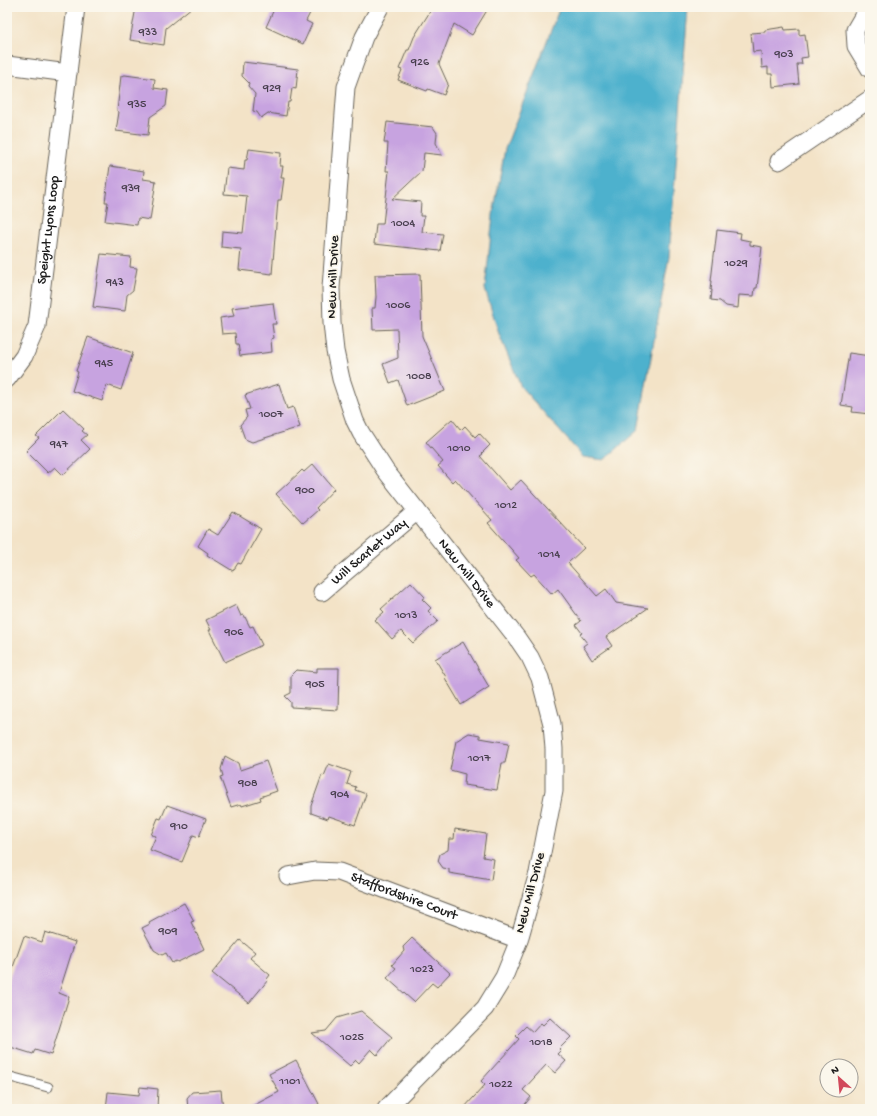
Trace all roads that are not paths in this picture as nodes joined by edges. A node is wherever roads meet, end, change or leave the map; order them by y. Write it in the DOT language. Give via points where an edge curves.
graph roads {
  1 [pos="76,7"];
  2 [pos="380,7"];
  3 [pos="870,13"];
  4 [pos="7,65"];
  5 [pos="870,69"];
  6 [pos="68,73"];
  7 [pos="870,99"];
  8 [pos="779,161"];
  9 [pos="7,379"];
  10 [pos="417,511"];
  11 [pos="322,592"];
  12 [pos="288,876"];
  13 [pos="519,940"];
  14 [pos="7,1076"];
  15 [pos="48,1088"];
  16 [pos="386,1109"];
  1 -- 6 [label="street, Speight Lyons Loop"];
  2 -- 10 [label="street, New Mill Drive" via="364,37 346,87 331,288 332,323 341,379 355,421 385,470"];
  3 -- 5 [label="street" via="862,18 855,30 856,46"];
  4 -- 6 [label="street"];
  6 -- 9 [label="street, Speight Lyons Loop" via="37,326 24,356"];
  7 -- 8 [label="street"];
  10 -- 11 [label="street, Will Scarlet Way"];
  10 -- 13 [label="street, New Mill Drive" via="518,638 540,678 552,724 554,791 538,873"];
  12 -- 13 [label="street, Staffordshire Court" via="316,871 339,872"];
  13 -- 16 [label="street, New Mill Drive" via="504,977 485,1008"];
  14 -- 15 [label="lane"];
}
